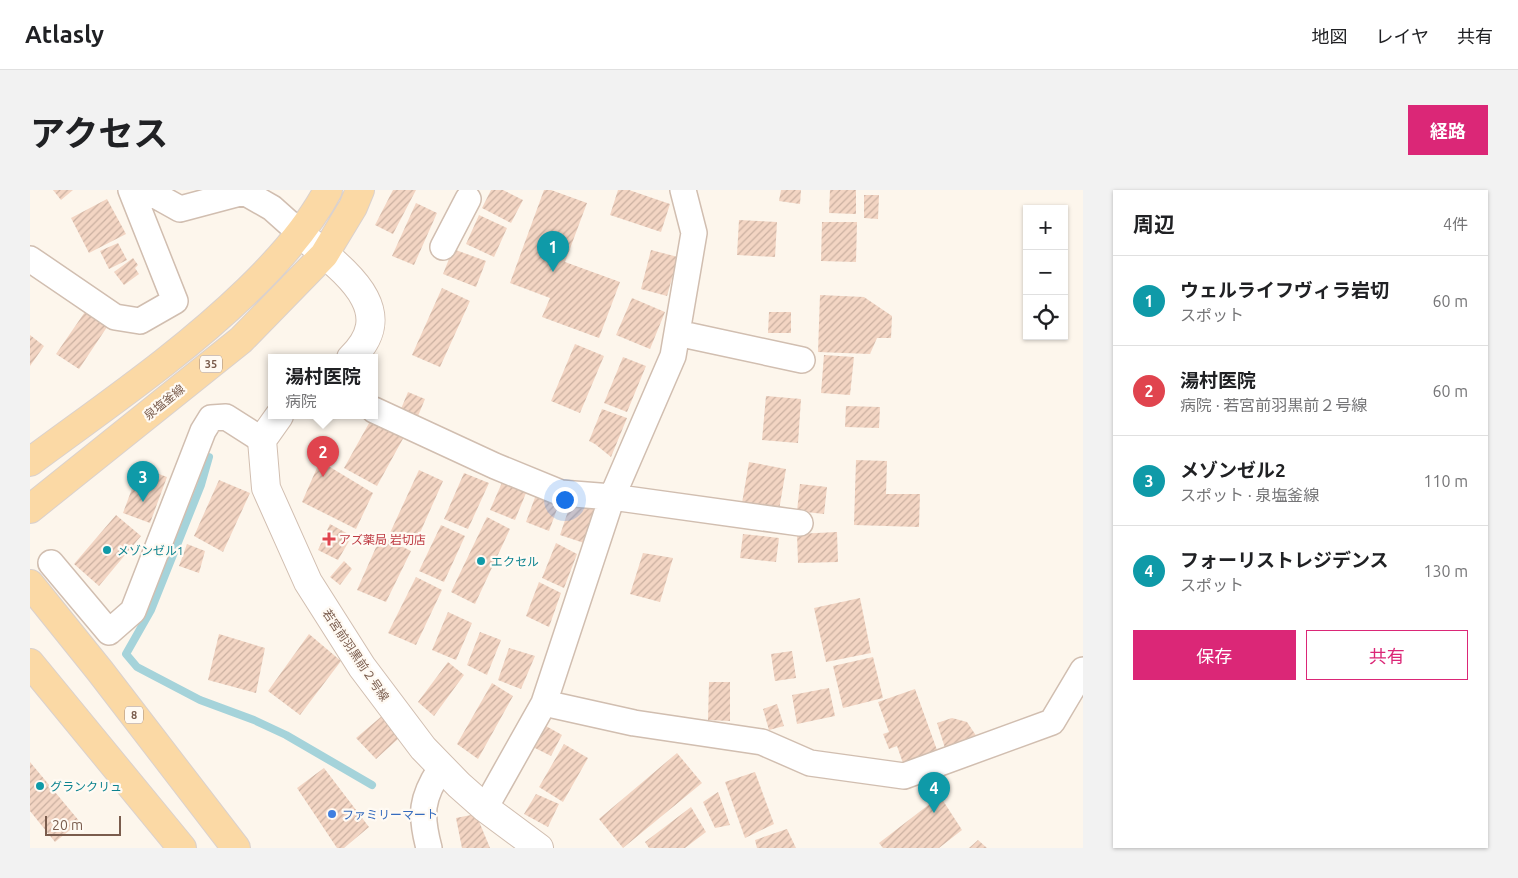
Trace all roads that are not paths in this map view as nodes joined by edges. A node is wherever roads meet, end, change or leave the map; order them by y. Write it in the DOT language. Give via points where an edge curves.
graph roads {
  1 [pos="132,190"];
  2 [pos="146,190"];
  3 [pos="328,190"];
  4 [pos="360,190"];
  5 [pos="683,190"];
  6 [pos="463,193"];
  7 [pos="300,233"];
  8 [pos="443,247"];
  9 [pos="324,255"];
  10 [pos="30,259"];
  11 [pos="677,333"];
  12 [pos="354,354"];
  13 [pos="802,360"];
  14 [pos="378,412"];
  15 [pos="277,419"];
  16 [pos="262,440"];
  17 [pos="30,462"];
  18 [pos="612,496"];
  19 [pos="30,509"];
  20 [pos="800,523"];
  21 [pos="51,563"];
  22 [pos="30,584"];
  23 [pos="30,663"];
  24 [pos="1083,670"];
  25 [pos="544,703"];
  26 [pos="441,768"];
  27 [pos="485,808"];
  28 [pos="182,848"];
  29 [pos="236,848"];
  30 [pos="429,848"];
  31 [pos="539,848"];
  1 -- 10 [label="street" via="175,302 140,321 116,317"];
  2 -- 7 [label="street" via="180,209 244,192 272,208"];
  3 -- 7 [label="main road, 35"];
  4 -- 9 [label="main road, 泉塩釜線 / 35"];
  5 -- 11 [label="street" via="694,233"];
  6 -- 8 [label="street"];
  7 -- 9 [label="street"];
  7 -- 17 [label="main road, 35" via="269,270 171,358"];
  9 -- 12 [label="street" via="363,292 372,315 367,336"];
  9 -- 19 [label="main road, 泉塩釜線 / 35" via="242,340"];
  11 -- 13 [label="street"];
  11 -- 18 [label="street" via="673,356"];
  14 -- 18 [label="street" via="561,493"];
  15 -- 16 [label="street"];
  16 -- 21 [label="street" via="226,417 211,418 203,431 133,611 109,632"];
  16 -- 26 [label="street, 若宮前羽黒前２号線" via="266,488 308,582 362,667"];
  18 -- 20 [label="street"];
  18 -- 25 [label="street"];
  22 -- 29 [label="main road, 8"];
  23 -- 28 [label="main road"];
  24 -- 25 [label="street" via="1052,722 904,776 810,763 762,742 634,723"];
  25 -- 27 [label="street"];
  26 -- 27 [label="street, 若宮前羽黒前２号線"];
  26 -- 30 [label="street" via="425,801 423,820"];
  27 -- 31 [label="street, 若宮前羽黒前２号線"];
}
